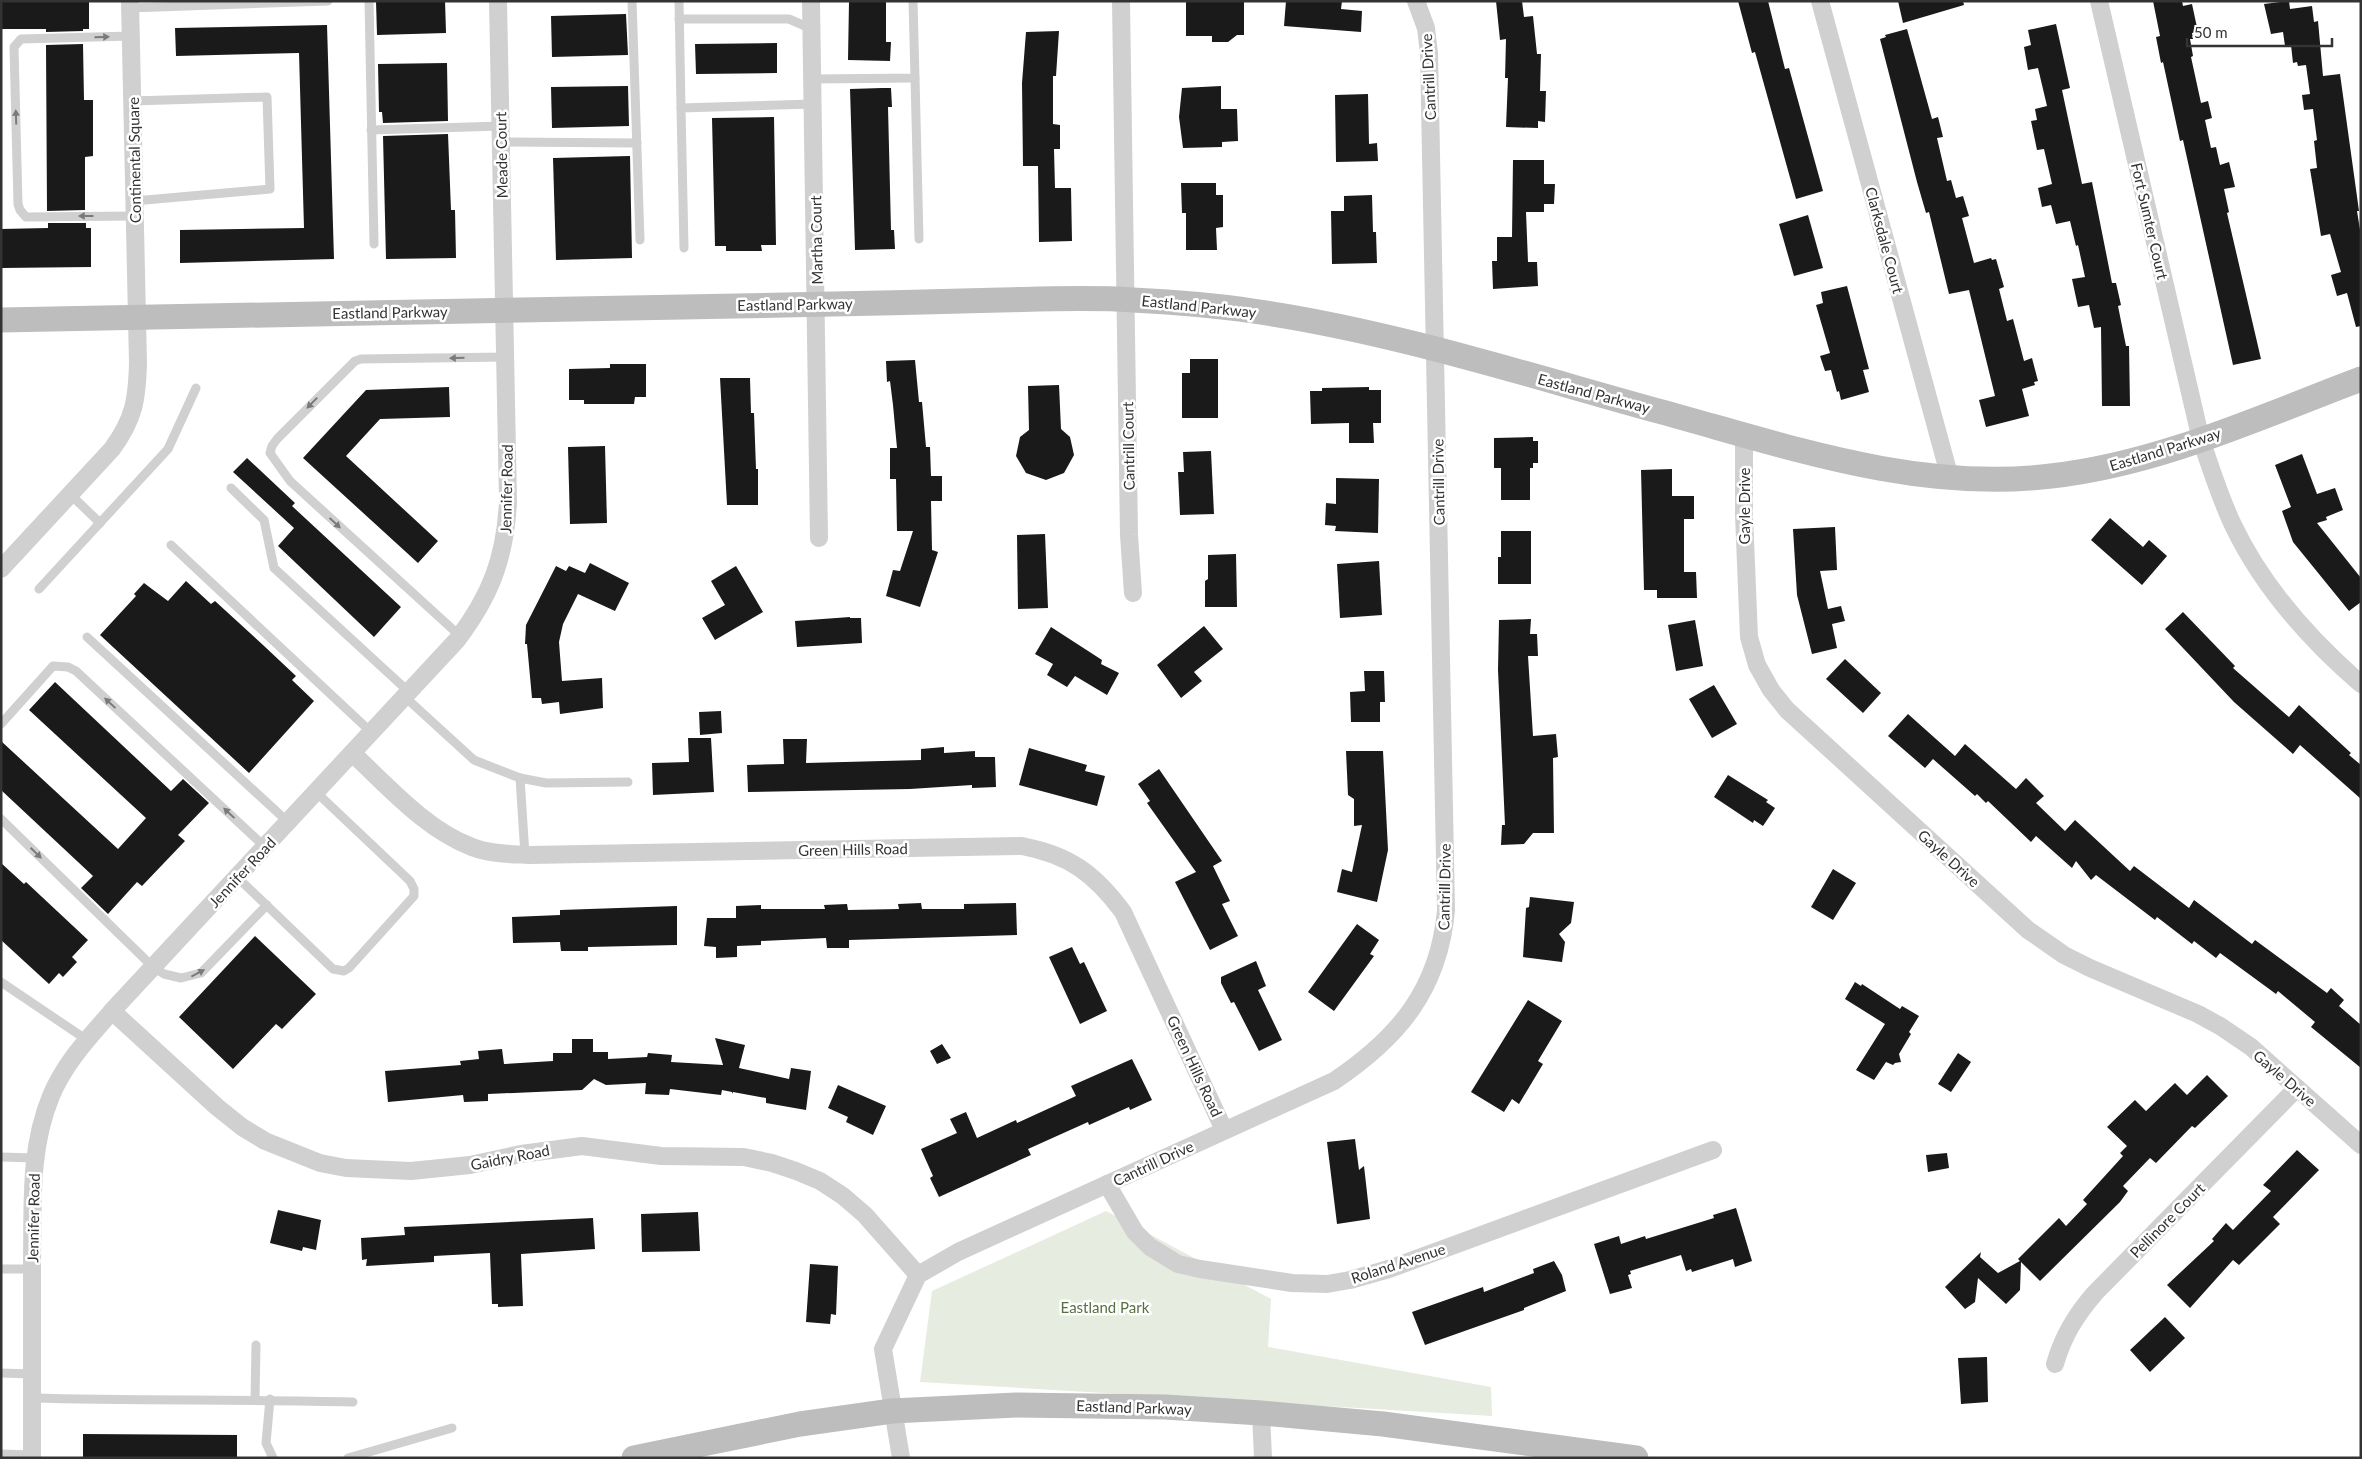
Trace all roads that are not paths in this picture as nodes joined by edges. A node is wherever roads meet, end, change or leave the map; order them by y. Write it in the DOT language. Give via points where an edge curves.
graph roads {
  1 [pos="328,1"];
  2 [pos="369,1"];
  3 [pos="498,1"];
  4 [pos="632,1"];
  5 [pos="679,1"];
  6 [pos="811,1"];
  7 [pos="914,1"];
  8 [pos="1121,1"];
  9 [pos="1416,1"];
  10 [pos="1820,1"];
  11 [pos="2099,1"];
  12 [pos="130,5"];
  13 [pos="679,19"];
  14 [pos="812,29"];
  15 [pos="131,36"];
  16 [pos="915,78"];
  17 [pos="813,79"];
  18 [pos="132,101"];
  19 [pos="813,104"];
  20 [pos="681,108"];
  21 [pos="371,130"];
  22 [pos="501,134"];
  23 [pos="637,143"];
  24 [pos="134,208"];
  25 [pos="919,239"];
  26 [pos="640,240"];
  27 [pos="374,244"];
  28 [pos="684,248"];
  29 [pos="1126,299"];
  30 [pos="817,304"];
  31 [pos="505,309"];
  32 [pos="138,318"];
  33 [pos="1,320"];
  34 [pos="1435,350"];
  35 [pos="506,357"];
  36 [pos="2361,379"];
  37 [pos="196,388"];
  38 [pos="1744,435"];
  39 [pos="2201,440"];
  40 [pos="1950,478"];
  41 [pos="231,488"];
  42 [pos="70,494"];
  43 [pos="100,523"];
  44 [pos="819,538"];
  45 [pos="171,546"];
  46 [pos="1,569"];
  47 [pos="39,589"];
  48 [pos="1134,593"];
  49 [pos="460,636"];
  50 [pos="86,637"];
  51 [pos="2361,684"];
  52 [pos="407,694"];
  53 [pos="1,724"];
  54 [pos="372,732"];
  55 [pos="352,753"];
  56 [pos="520,778"];
  57 [pos="628,782"];
  58 [pos="316,792"];
  59 [pos="1,819"];
  60 [pos="288,822"];
  61 [pos="265,847"];
  62 [pos="525,855"];
  63 [pos="237,877"];
  64 [pos="267,905"];
  65 [pos="153,967"];
  66 [pos="1,982"];
  67 [pos="112,1011"];
  68 [pos="87,1040"];
  69 [pos="2297,1088"];
  70 [pos="1224,1130"];
  71 [pos="2361,1144"];
  72 [pos="1713,1150"];
  73 [pos="1,1157"];
  74 [pos="35,1158"];
  75 [pos="1106,1184"];
  76 [pos="1,1269"];
  77 [pos="32,1269"];
  78 [pos="918,1275"];
  79 [pos="256,1345"];
  80 [pos="2055,1364"];
  81 [pos="1,1373"];
  82 [pos="32,1374"];
  83 [pos="32,1398"];
  84 [pos="255,1399"];
  85 [pos="270,1399"];
  86 [pos="353,1402"];
  87 [pos="892,1411"];
  88 [pos="1260,1413"];
  89 [pos="452,1428"];
  90 [pos="1,1454"];
  91 [pos="1578,1454"];
  92 [pos="32,1456"];
  93 [pos="273,1458"];
  94 [pos="348,1458"];
  95 [pos="634,1458"];
  96 [pos="902,1458"];
  97 [pos="1263,1458"];
  98 [pos="1636,1458"];
  1 -- 12 [label="lane"];
  2 -- 21 [label="lane"];
  3 -- 22 [label="street, Meade Court"];
  4 -- 23 [label="lane"];
  5 -- 13 [label="lane"];
  6 -- 14 [label="street, Martha Court"];
  7 -- 16 [label="lane"];
  8 -- 29 [label="street"];
  9 -- 34 [label="street, Cantrill Drive" via="1426,28 1429,53"];
  10 -- 40 [label="street, Clarksdale Court"];
  11 -- 39 [label="street, Fort Sumter Court"];
  12 -- 15 [label="street, Continental Square"];
  13 -- 14 [label="lane" via="788,19"];
  13 -- 20 [label="lane"];
  14 -- 17 [label="street, Martha Court"];
  15 -- 18 [label="street, Continental Square"];
  24 -- 15 [label="lane, one-way" via="22,214 18,204 14,48 21,39"];
  16 -- 17 [label="lane"];
  16 -- 25 [label="lane"];
  17 -- 19 [label="street, Martha Court"];
  18 -- 24 [label="street, Continental Square"];
  18 -- 24 [label="lane" via="267,97 270,189"];
  19 -- 20 [label="lane"];
  19 -- 30 [label="street, Martha Court"];
  20 -- 28 [label="lane"];
  21 -- 22 [label="lane"];
  21 -- 27 [label="lane"];
  22 -- 23 [label="lane"];
  22 -- 31 [label="street, Meade Court"];
  23 -- 26 [label="lane"];
  24 -- 32 [label="street, Continental Square"];
  29 -- 30 [label="street, Eastland Parkway"];
  29 -- 34 [label="street, Eastland Parkway" via="1256,311"];
  29 -- 48 [label="street, Cantrill Court" via="1129,535"];
  30 -- 31 [label="street, Eastland Parkway"];
  30 -- 44 [label="street, Martha Court"];
  31 -- 32 [label="street, Eastland Parkway"];
  31 -- 35 [label="street, Jennifer Road"];
  32 -- 33 [label="street, Eastland Parkway"];
  32 -- 42 [label="street, Continental Square" via="136,402 130,420 112,450"];
  34 -- 38 [label="street, Eastland Parkway"];
  34 -- 70 [label="street, Cantrill Drive" via="1446,910 1440,949 1424,990 1408,1016 1365,1060 1334,1081"];
  35 -- 49 [label="street, Jennifer Road" via="508,502 503,549 486,598"];
  35 -- 49 [label="lane, one-way" via="355,361 277,439 270,452 290,481"];
  36 -- 39 [label="street, Eastland Parkway"];
  37 -- 43 [label="lane" via="168,449"];
  38 -- 40 [label="street, Eastland Parkway" via="1879,469"];
  38 -- 69 [label="street, Gayle Drive" via="1749,637 1757,665 1770,690 1787,710 2028,930 2064,955 2220,1026 2251,1047"];
  39 -- 40 [label="street, Eastland Parkway" via="2116,466 2055,476 1983,480"];
  39 -- 51 [label="street, Fort Sumter Court" via="2233,526 2268,585 2291,616"];
  41 -- 52 [label="lane" via="264,520 274,568"];
  42 -- 43 [label="lane"];
  42 -- 46 [label="street, Continental Square"];
  43 -- 47 [label="lane"];
  45 -- 54 [label="lane"];
  49 -- 52 [label="street, Jennifer Road"];
  50 -- 60 [label="lane"];
  52 -- 54 [label="street, Jennifer Road"];
  52 -- 56 [label="lane" via="474,760"];
  61 -- 53 [label="lane, one-way" via="68,667 53,666"];
  54 -- 55 [label="street, Jennifer Road"];
  55 -- 58 [label="street, Jennifer Road"];
  55 -- 62 [label="street, Green Hills Road" via="421,816 454,839 491,852"];
  56 -- 57 [label="lane" via="546,784"];
  56 -- 62 [label="lane"];
  58 -- 60 [label="street, Jennifer Road"];
  58 -- 64 [label="lane" via="410,881 414,896 344,971 333,969"];
  59 -- 65 [label="lane, one-way"];
  60 -- 61 [label="street, Jennifer Road"];
  61 -- 63 [label="street, Jennifer Road"];
  62 -- 70 [label="street, Green Hills Road" via="1022,846 1068,859 1107,890 1123,912"];
  63 -- 64 [label="lane"];
  63 -- 65 [label="street, Jennifer Road"];
  65 -- 64 [label="lane, one-way" via="181,978 201,973"];
  65 -- 67 [label="street, Jennifer Road"];
  66 -- 68 [label="lane"];
  67 -- 68 [label="street, Jennifer Road"];
  67 -- 78 [label="street, Gaidry Road" via="242,1127 265,1141 311,1160 346,1168 411,1171 470,1166 522,1154 582,1146 661,1156 744,1157 772,1163 820,1182 843,1196"];
  68 -- 74 [label="street, Jennifer Road" via="65,1067 51,1096 41,1123"];
  69 -- 71 [label="street, Gayle Drive"];
  69 -- 80 [label="street, Pellinore Court" via="2095,1293 2067,1331"];
  70 -- 75 [label="street, Cantrill Drive"];
  72 -- 75 [label="street, Roland Avenue" via="1389,1269 1327,1284 1292,1283 1178,1264 1150,1247 1135,1232"];
  73 -- 74 [label="lane"];
  74 -- 77 [label="street, Jennifer Road"];
  75 -- 78 [label="street, Cantrill Drive" via="958,1252"];
  76 -- 77 [label="lane"];
  77 -- 82 [label="street, Jennifer Road"];
  78 -- 87 [label="street" via="882,1349"];
  79 -- 84 [label="lane"];
  81 -- 82 [label="lane"];
  82 -- 83 [label="street, Jennifer Road"];
  83 -- 84 [label="lane"];
  83 -- 92 [label="street, Jennifer Road"];
  84 -- 85 [label="lane"];
  85 -- 86 [label="lane"];
  85 -- 93 [label="lane" via="266,1443"];
  87 -- 88 [label="street, Eastland Parkway" via="1016,1405 1165,1407"];
  87 -- 95 [label="street, Eastland Parkway" via="800,1424"];
  87 -- 96 [label="street"];
  88 -- 91 [label="street, Eastland Parkway" via="1383,1424"];
  88 -- 97 [label="street"];
  89 -- 94 [label="lane"];
  90 -- 92 [label="lane"];
  91 -- 98 [label="street, Eastland Parkway"];
}
